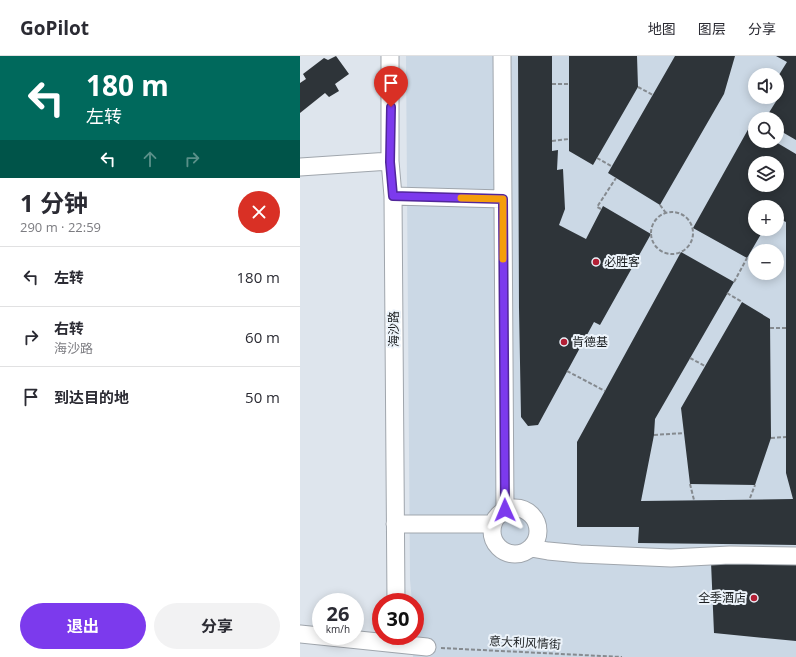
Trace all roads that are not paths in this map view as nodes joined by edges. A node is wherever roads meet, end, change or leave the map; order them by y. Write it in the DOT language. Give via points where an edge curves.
graph roads {
  1 [pos="390,56"];
  2 [pos="502,56"];
  3 [pos="390,162"];
  4 [pos="300,167"];
  5 [pos="393,196"];
  6 [pos="503,199"];
  7 [pos="505,510"];
  8 [pos="395,524"];
  9 [pos="493,524"];
  10 [pos="531,548"];
  11 [pos="796,556"];
  12 [pos="396,593"];
  13 [pos="300,634"];
  14 [pos="395,646"];
  15 [pos="427,648"];
  1 -- 3 [label="street, 海沙路"];
  2 -- 6 [label="street"];
  3 -- 4 [label="street"];
  3 -- 5 [label="street, 海沙路"];
  5 -- 6 [label="street"];
  5 -- 8 [label="street, 海沙路"];
  6 -- 7 [label="street"];
  7 -- 9 [label="street" via="496,517"];
  7 -- 10 [label="street" via="526,510 536,521 538,535"];
  8 -- 9 [label="street"];
  8 -- 12 [label="street, 海沙路"];
  9 -- 10 [label="street" via="492,538 504,552 517,554"];
  10 -- 11 [label="street" via="580,554 671,558 730,555"];
  13 -- 14 [label="street"];
  14 -- 15 [label="street"];
}
